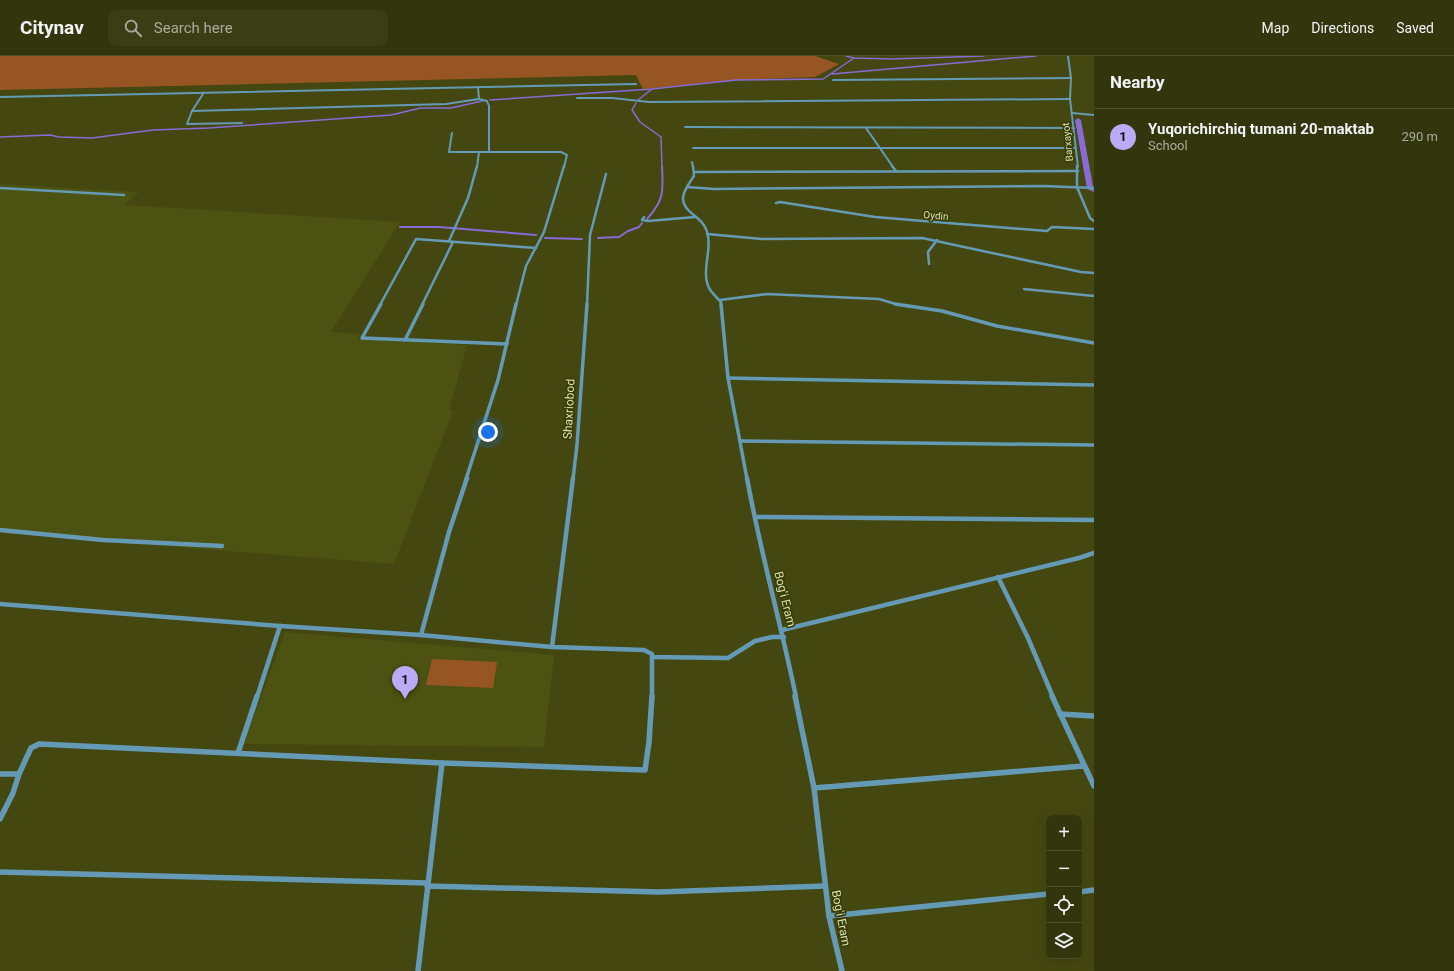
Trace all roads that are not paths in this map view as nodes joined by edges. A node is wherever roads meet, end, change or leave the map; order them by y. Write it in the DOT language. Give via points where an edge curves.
graph roads {
  1 [pos="1068,56"];
  2 [pos="1071,78"];
  3 [pos="833,80"];
  4 [pos="636,84"];
  5 [pos="478,87"];
  6 [pos="202,94"];
  7 [pos="0,97"];
  8 [pos="578,98"];
  9 [pos="479,99"];
  10 [pos="1070,99"];
  11 [pos="192,111"];
  12 [pos="1072,113"];
  13 [pos="1094,115"];
  14 [pos="242,123"];
  15 [pos="685,127"];
  16 [pos="866,128"];
  17 [pos="1074,128"];
  18 [pos="452,134"];
  19 [pos="693,148"];
  20 [pos="878,148"];
  21 [pos="1075,148"];
  22 [pos="479,152"];
  23 [pos="489,152"];
  24 [pos="692,162"];
  25 [pos="896,171"];
  26 [pos="1078,171"];
  27 [pos="694,172"];
  28 [pos="606,174"];
  29 [pos="687,187"];
  30 [pos="1077,187"];
  31 [pos="0,188"];
  32 [pos="1094,188"];
  33 [pos="124,195"];
  34 [pos="776,204"];
  35 [pos="644,217"];
  36 [pos="695,217"];
  37 [pos="1094,221"];
  38 [pos="1094,229"];
  39 [pos="707,234"];
  40 [pos="937,240"];
  41 [pos="451,242"];
  42 [pos="536,248"];
  43 [pos="929,264"];
  44 [pos="1094,273"];
  45 [pos="1024,290"];
  46 [pos="1094,296"];
  47 [pos="720,300"];
  48 [pos="405,340"];
  49 [pos="1094,343"];
  50 [pos="508,344"];
  51 [pos="728,378"];
  52 [pos="1094,385"];
  53 [pos="740,440"];
  54 [pos="1094,445"];
  55 [pos="755,517"];
  56 [pos="1094,520"];
  57 [pos="0,530"];
  58 [pos="222,546"];
  59 [pos="1094,552"];
  60 [pos="998,577"];
  61 [pos="0,604"];
  62 [pos="280,626"];
  63 [pos="782,630"];
  64 [pos="421,635"];
  65 [pos="784,637"];
  66 [pos="552,647"];
  67 [pos="652,656"];
  68 [pos="1060,714"];
  69 [pos="1094,716"];
  70 [pos="238,753"];
  71 [pos="442,762"];
  72 [pos="1084,766"];
  73 [pos="0,774"];
  74 [pos="19,774"];
  75 [pos="1094,786"];
  76 [pos="814,788"];
  77 [pos="0,819"];
  78 [pos="0,872"];
  79 [pos="427,884"];
  80 [pos="824,886"];
  81 [pos="1094,890"];
  82 [pos="1082,892"];
  83 [pos="1046,894"];
  84 [pos="829,916"];
  85 [pos="418,971"];
  86 [pos="842,971"];
  1 -- 2 [label="street, Barxayot"];
  2 -- 3 [label="street"];
  2 -- 10 [label="street, Barxayot"];
  4 -- 5 [label="street"];
  5 -- 6 [label="street"];
  5 -- 9 [label="street"];
  6 -- 7 [label="street"];
  6 -- 11 [label="street"];
  8 -- 10 [label="street" via="649,102"];
  9 -- 11 [label="street" via="411,106"];
  9 -- 23 [label="street" via="487,101 489,106"];
  10 -- 12 [label="street, Barxayot"];
  11 -- 14 [label="street" via="187,124"];
  12 -- 13 [label="street"];
  12 -- 17 [label="street, Barxayot"];
  15 -- 16 [label="street"];
  16 -- 17 [label="street"];
  16 -- 20 [label="street"];
  17 -- 21 [label="street, Barxayot"];
  18 -- 22 [label="street" via="449,152"];
  19 -- 20 [label="street"];
  20 -- 21 [label="street"];
  20 -- 25 [label="street"];
  21 -- 26 [label="street, Barxayot"];
  22 -- 23 [label="street"];
  22 -- 41 [label="street" via="478,163"];
  23 -- 42 [label="street" via="566,154 544,232"];
  24 -- 27 [label="street"];
  25 -- 26 [label="street"];
  25 -- 27 [label="street"];
  26 -- 30 [label="street, Barxayot"];
  27 -- 29 [label="street"];
  28 -- 66 [label="street, Shaxriobod" via="590,235 578,445"];
  29 -- 30 [label="street"];
  29 -- 36 [label="street" via="683,198 687,209"];
  30 -- 32 [label="street"];
  30 -- 37 [label="street, Barxayot" via="1090,218"];
  31 -- 33 [label="street"];
  34 -- 38 [label="street, Oydin" via="780,202 882,218 1018,230 1047,231 1052,227"];
  35 -- 36 [label="street" via="642,220 648,221"];
  36 -- 39 [label="street" via="705,226"];
  39 -- 40 [label="street" via="762,239"];
  39 -- 47 [label="street, Bog'i Eram" via="709,287"];
  40 -- 43 [label="street" via="928,252"];
  40 -- 44 [label="street"];
  41 -- 42 [label="street"];
  41 -- 48 [label="street"];
  41 -- 48 [label="street" via="416,239 362,338"];
  42 -- 50 [label="street" via="526,266 510,326"];
  45 -- 46 [label="street"];
  47 -- 49 [label="street" via="767,294 878,299 903,306 942,311 997,326"];
  47 -- 51 [label="street, Bog'i Eram"];
  48 -- 50 [label="street"];
  50 -- 64 [label="street" via="449,532"];
  51 -- 52 [label="street"];
  51 -- 53 [label="street, Bog'i Eram"];
  53 -- 54 [label="street"];
  53 -- 55 [label="street, Bog'i Eram"];
  55 -- 56 [label="street"];
  55 -- 63 [label="street, Bog'i Eram"];
  57 -- 58 [label="street" via="103,540"];
  59 -- 60 [label="street" via="1079,558"];
  60 -- 63 [label="street"];
  60 -- 68 [label="street" via="1028,638"];
  61 -- 62 [label="street"];
  62 -- 64 [label="street"];
  62 -- 70 [label="street"];
  63 -- 65 [label="street, Bog'i Eram"];
  64 -- 66 [label="street"];
  65 -- 67 [label="street" via="755,641 728,658"];
  65 -- 76 [label="street, Bog'i Eram"];
  66 -- 67 [label="street" via="644,650"];
  67 -- 71 [label="street" via="645,770"];
  68 -- 69 [label="street"];
  68 -- 72 [label="street"];
  70 -- 71 [label="street"];
  70 -- 74 [label="street" via="39,744 31,748"];
  71 -- 79 [label="street"];
  72 -- 75 [label="street"];
  72 -- 76 [label="street"];
  73 -- 74 [label="street"];
  74 -- 77 [label="street"];
  76 -- 80 [label="street, Bog'i Eram"];
  78 -- 79 [label="street"];
  79 -- 80 [label="street" via="659,892"];
  79 -- 85 [label="street"];
  80 -- 84 [label="street, Bog'i Eram"];
  81 -- 82 [label="street"];
  83 -- 84 [label="street"];
  84 -- 86 [label="street, Bog'i Eram"];
}
